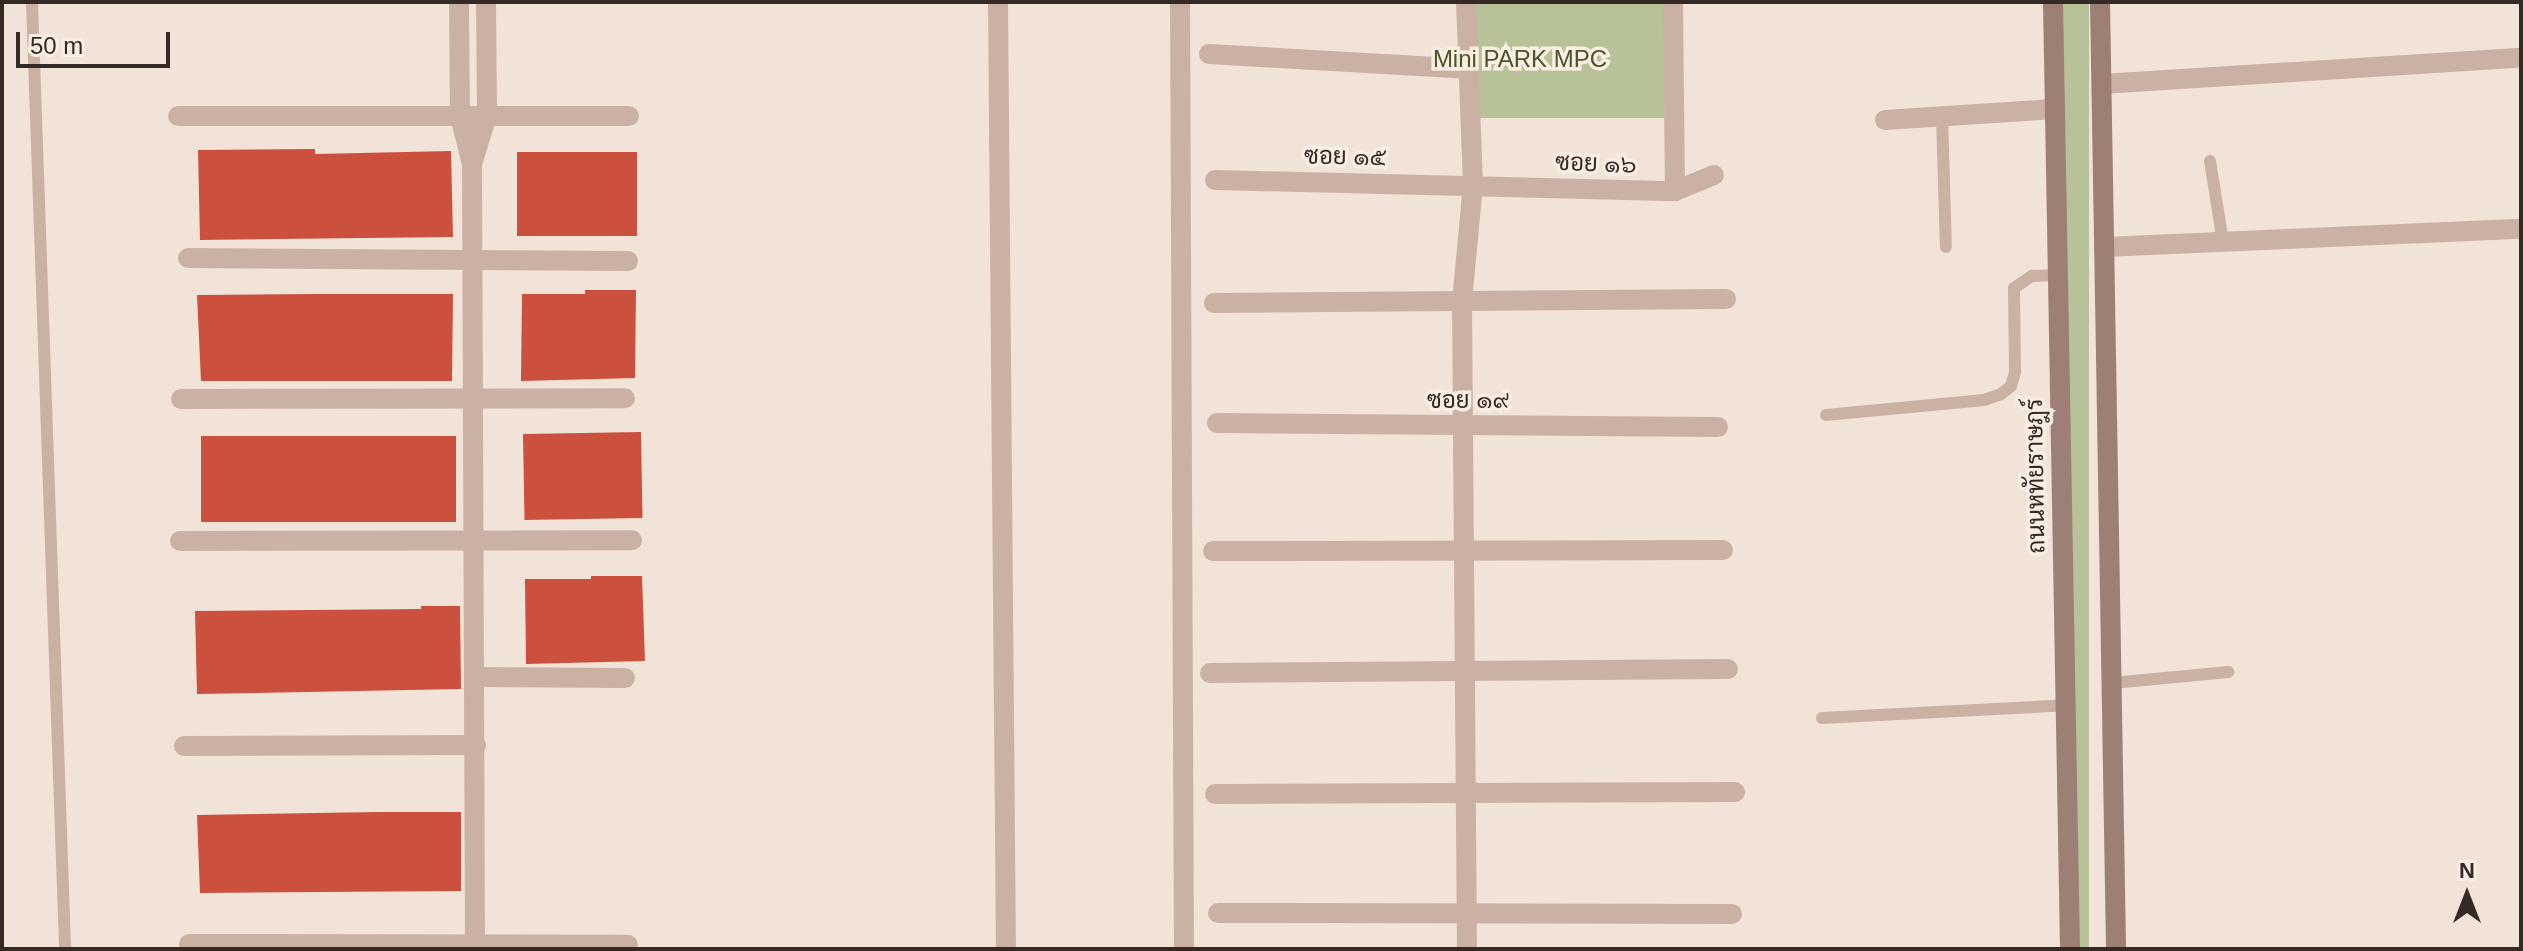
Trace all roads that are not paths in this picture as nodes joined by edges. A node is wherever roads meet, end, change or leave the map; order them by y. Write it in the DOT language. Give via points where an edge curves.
graph roads {
  1 [pos="32,2"];
  2 [pos="459,2"];
  3 [pos="486,2"];
  4 [pos="998,2"];
  5 [pos="1180,2"];
  6 [pos="1466,2"];
  7 [pos="1673,2"];
  8 [pos="2053,2"];
  9 [pos="2100,2"];
  10 [pos="1209,54"];
  11 [pos="2521,58"];
  12 [pos="1467,69"];
  13 [pos="2102,84"];
  14 [pos="2054,109"];
  15 [pos="487,115"];
  16 [pos="178,116"];
  17 [pos="460,116"];
  18 [pos="629,116"];
  19 [pos="1942,116"];
  20 [pos="1885,120"];
  21 [pos="2210,161"];
  22 [pos="472,164"];
  23 [pos="1714,175"];
  24 [pos="1215,180"];
  25 [pos="1473,185"];
  26 [pos="1675,191"];
  27 [pos="2521,229"];
  28 [pos="2223,242"];
  29 [pos="1946,247"];
  30 [pos="2104,247"];
  31 [pos="188,258"];
  32 [pos="473,259"];
  33 [pos="628,261"];
  34 [pos="2058,275"];
  35 [pos="1726,299"];
  36 [pos="1462,302"];
  37 [pos="1214,303"];
  38 [pos="625,398"];
  39 [pos="181,399"];
  40 [pos="473,399"];
  41 [pos="1826,415"];
  42 [pos="1217,423"];
  43 [pos="1463,426"];
  44 [pos="1718,427"];
  45 [pos="632,540"];
  46 [pos="180,541"];
  47 [pos="476,542"];
  48 [pos="1464,550"];
  49 [pos="1723,550"];
  50 [pos="1213,551"];
  51 [pos="1728,669"];
  52 [pos="1464,672"];
  53 [pos="2228,672"];
  54 [pos="1210,673"];
  55 [pos="477,677"];
  56 [pos="625,678"];
  57 [pos="2112,683"];
  58 [pos="2066,705"];
  59 [pos="1822,718"];
  60 [pos="476,745"];
  61 [pos="184,746"];
  62 [pos="1735,792"];
  63 [pos="1215,794"];
  64 [pos="1465,794"];
  65 [pos="1218,913"];
  66 [pos="1732,914"];
  67 [pos="1467,915"];
  68 [pos="189,944"];
  69 [pos="628,945"];
  70 [pos="475,947"];
  71 [pos="65,949"];
  72 [pos="1006,949"];
  73 [pos="1184,949"];
  74 [pos="1467,949"];
  75 [pos="2070,949"];
  76 [pos="2116,949"];
  1 -- 71 [label="lane"];
  2 -- 17 [label="street"];
  3 -- 15 [label="street"];
  4 -- 72 [label="street"];
  5 -- 73 [label="street"];
  6 -- 12 [label="street"];
  7 -- 26 [label="street"];
  8 -- 14 [label="main road, ถนนหทัยราษฎร์"];
  9 -- 13 [label="main road"];
  10 -- 12 [label="street"];
  11 -- 13 [label="street"];
  12 -- 25 [label="street"];
  13 -- 30 [label="main road"];
  14 -- 19 [label="street"];
  14 -- 34 [label="main road, ถนนหทัยราษฎร์"];
  15 -- 17 [label="street"];
  15 -- 18 [label="street"];
  15 -- 22 [label="street"];
  16 -- 17 [label="street"];
  17 -- 22 [label="street"];
  19 -- 20 [label="street"];
  19 -- 29 [label="lane"];
  21 -- 28 [label="lane"];
  22 -- 32 [label="street"];
  23 -- 26 [label="street, ซอย ๑๖"];
  24 -- 25 [label="street, ซอย ๑๕"];
  25 -- 26 [label="street, ซอย ๑๖"];
  25 -- 36 [label="street"];
  27 -- 28 [label="street"];
  28 -- 30 [label="street"];
  30 -- 57 [label="main road"];
  31 -- 32 [label="street"];
  32 -- 33 [label="street"];
  32 -- 40 [label="street"];
  34 -- 41 [label="lane" via="2032,276 2014,288 2015,372 2011,386 2001,394"];
  34 -- 58 [label="main road, ถนนหทัยราษฎร์"];
  35 -- 36 [label="street"];
  36 -- 37 [label="street"];
  36 -- 43 [label="street"];
  38 -- 40 [label="street"];
  39 -- 40 [label="street"];
  40 -- 47 [label="street"];
  42 -- 43 [label="street, ซอย ๑๙"];
  43 -- 44 [label="street, ซอย ๑๙"];
  43 -- 48 [label="street"];
  45 -- 47 [label="street"];
  46 -- 47 [label="street"];
  47 -- 55 [label="street"];
  48 -- 49 [label="street"];
  48 -- 50 [label="street"];
  48 -- 52 [label="street"];
  51 -- 52 [label="street"];
  52 -- 54 [label="street"];
  52 -- 64 [label="street"];
  53 -- 57 [label="lane"];
  55 -- 56 [label="street"];
  55 -- 60 [label="street"];
  57 -- 76 [label="main road"];
  58 -- 59 [label="lane"];
  58 -- 75 [label="main road, ถนนหทัยราษฎร์"];
  60 -- 61 [label="street"];
  60 -- 70 [label="street"];
  62 -- 64 [label="street"];
  63 -- 64 [label="street"];
  64 -- 67 [label="street"];
  65 -- 67 [label="street"];
  66 -- 67 [label="street"];
  67 -- 74 [label="street"];
  68 -- 70 [label="street"];
  69 -- 70 [label="street"];
}
